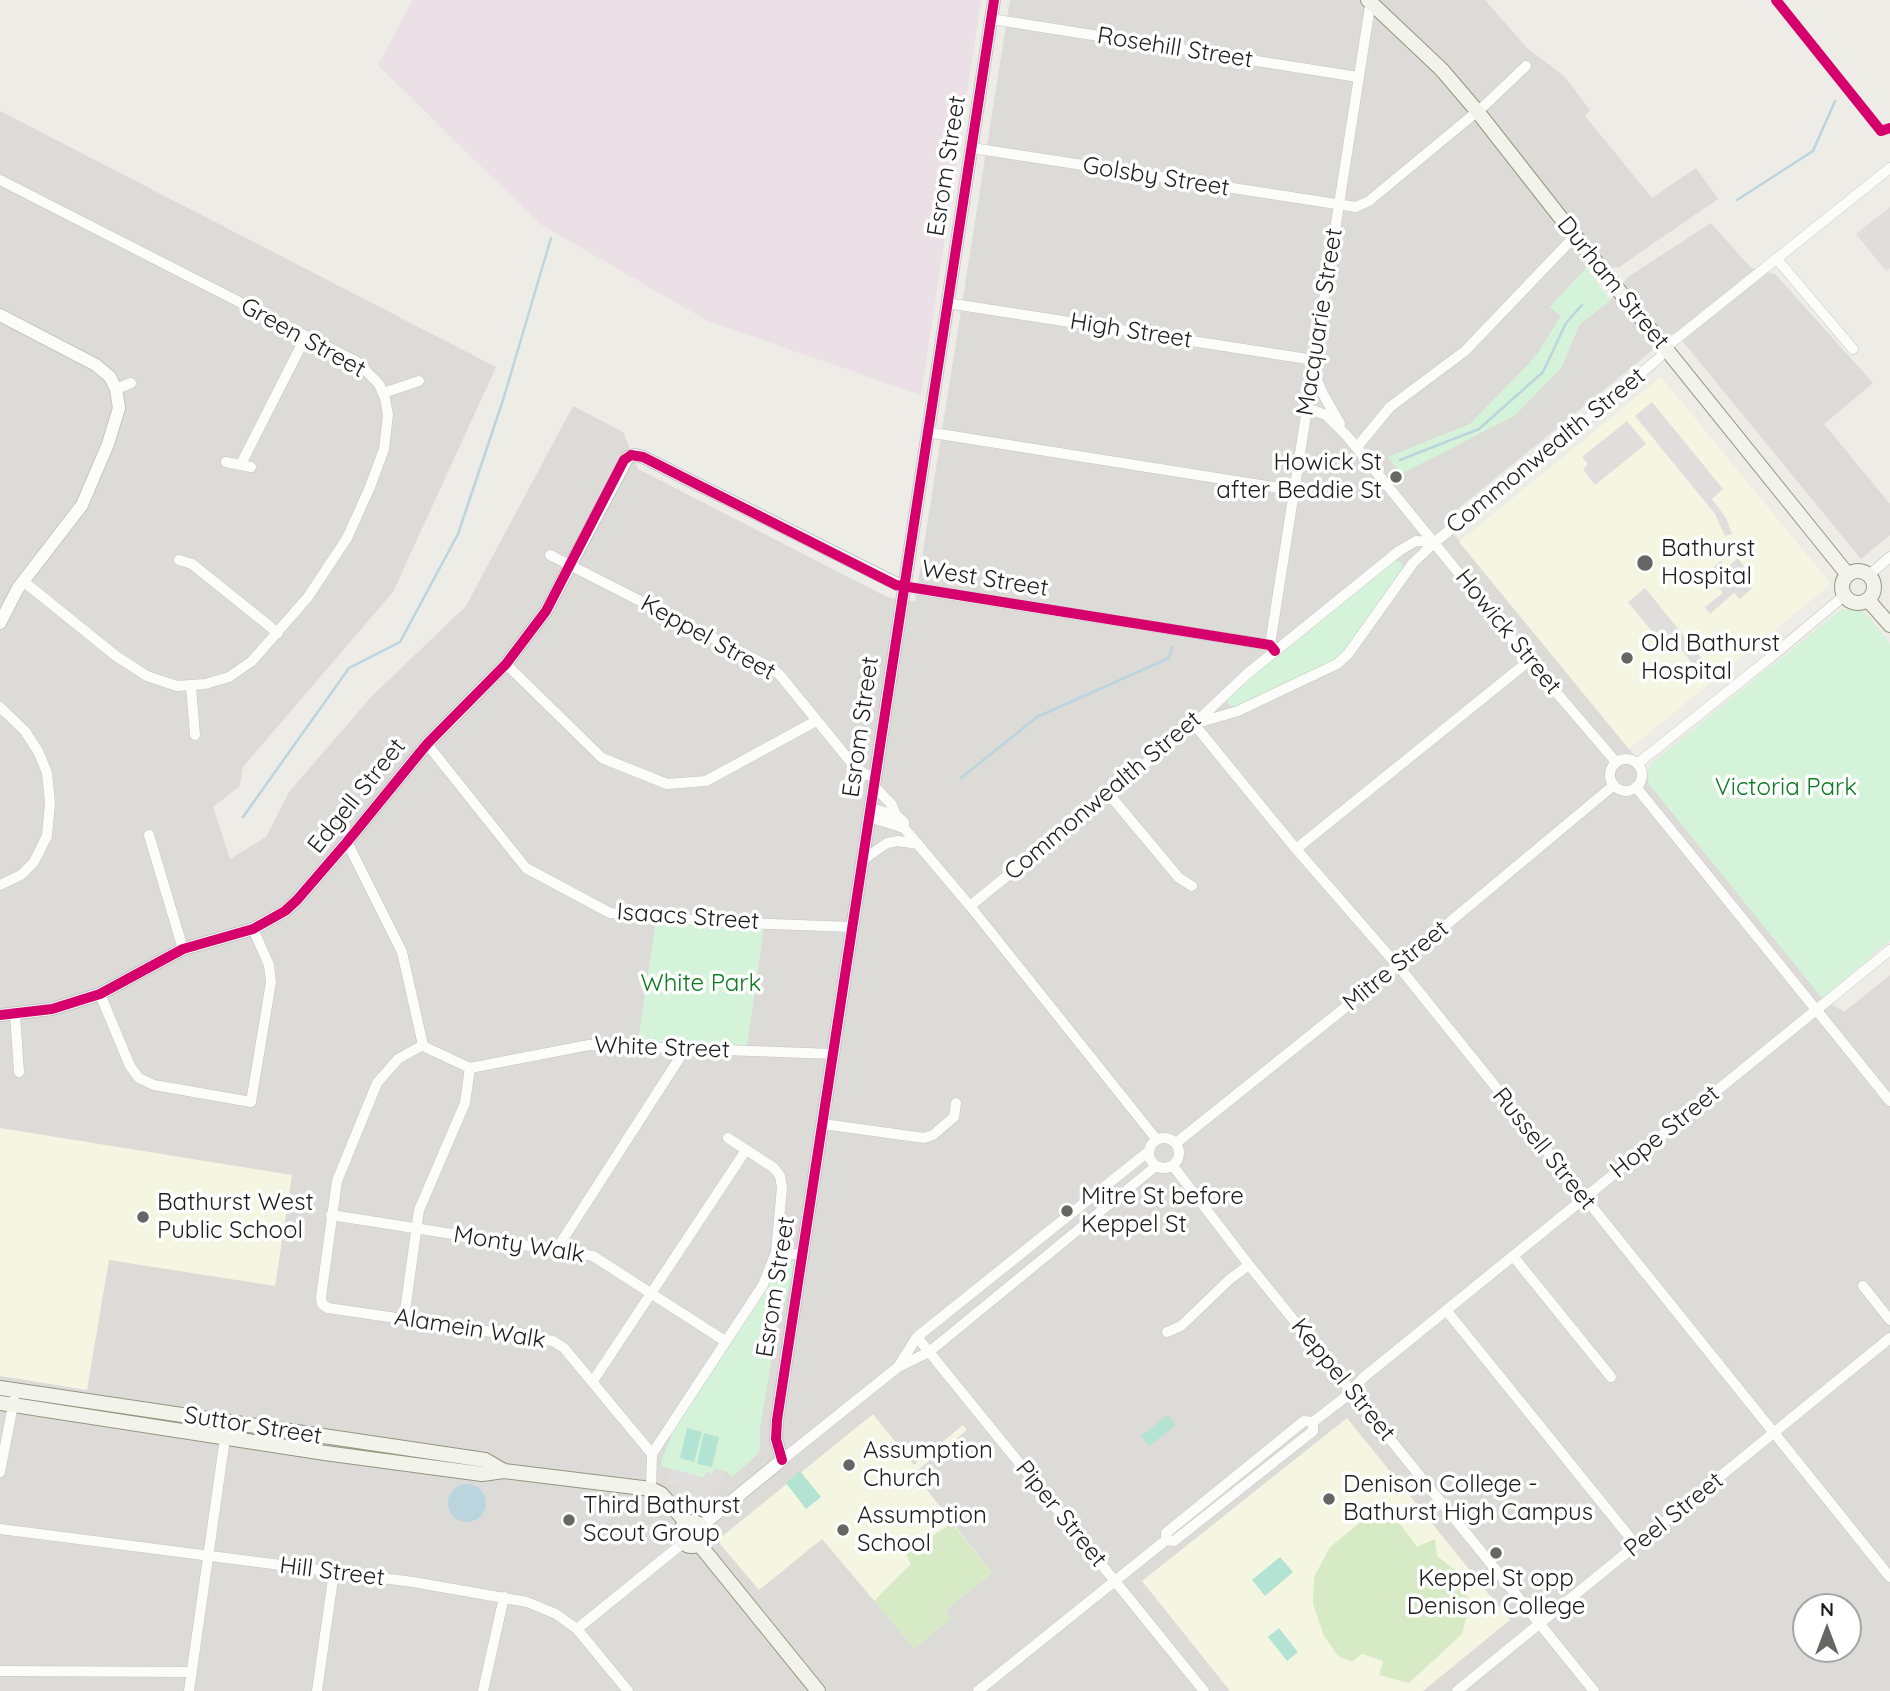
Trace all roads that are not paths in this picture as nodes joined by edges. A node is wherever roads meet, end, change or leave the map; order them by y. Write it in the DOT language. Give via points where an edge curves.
graph roads {
  1 [pos="994,0"];
  2 [pos="1370,1"];
  3 [pos="991,19"];
  4 [pos="1526,66"];
  5 [pos="1358,77"];
  6 [pos="1477,111"];
  7 [pos="972,148"];
  8 [pos="1890,168"];
  9 [pos="0,180"];
  10 [pos="1339,206"];
  11 [pos="1575,236"];
  12 [pos="1776,258"];
  13 [pos="947,303"];
  14 [pos="0,315"];
  15 [pos="306,336"];
  16 [pos="1853,349"];
  17 [pos="1666,350"];
  18 [pos="1314,363"];
  19 [pos="419,381"];
  20 [pos="131,383"];
  21 [pos="116,389"];
  22 [pos="383,393"];
  23 [pos="1308,403"];
  24 [pos="1329,406"];
  25 [pos="1331,420"];
  26 [pos="1303,430"];
  27 [pos="927,432"];
  28 [pos="1348,436"];
  29 [pos="1357,447"];
  30 [pos="631,455"];
  31 [pos="226,461"];
  32 [pos="1293,490"];
  33 [pos="1435,542"];
  34 [pos="1399,551"];
  35 [pos="550,555"];
  36 [pos="1890,557"];
  37 [pos="179,560"];
  38 [pos="569,564"];
  39 [pos="1413,564"];
  40 [pos="1848,575"];
  41 [pos="1869,575"];
  42 [pos="23,581"];
  43 [pos="903,587"];
  44 [pos="1845,595"];
  45 [pos="1868,600"];
  46 [pos="0,623"];
  47 [pos="1890,625"];
  48 [pos="278,633"];
  49 [pos="1273,648"];
  50 [pos="1530,660"];
  51 [pos="506,664"];
  52 [pos="191,686"];
  53 [pos="0,707"];
  54 [pos="816,721"];
  55 [pos="1194,724"];
  56 [pos="195,735"];
  57 [pos="427,744"];
  58 [pos="1616,762"];
  59 [pos="1637,764"];
  60 [pos="874,780"];
  61 [pos="1614,786"];
  62 [pos="1636,787"];
  63 [pos="1108,793"];
  64 [pos="869,813"];
  65 [pos="896,815"];
  66 [pos="904,828"];
  67 [pos="149,835"];
  68 [pos="347,842"];
  69 [pos="919,845"];
  70 [pos="1296,849"];
  71 [pos="863,860"];
  72 [pos="0,885"];
  73 [pos="1192,886"];
  74 [pos="970,906"];
  75 [pos="852,927"];
  76 [pos="253,929"];
  77 [pos="183,948"];
  78 [pos="1890,950"];
  79 [pos="1396,966"];
  80 [pos="100,995"];
  81 [pos="1816,1009"];
  82 [pos="0,1015"];
  83 [pos="15,1015"];
  84 [pos="423,1045"];
  85 [pos="686,1048"];
  86 [pos="833,1054"];
  87 [pos="470,1068"];
  88 [pos="19,1072"];
  89 [pos="1890,1101"];
  90 [pos="956,1103"];
  91 [pos="823,1124"];
  92 [pos="728,1138"];
  93 [pos="1157,1140"];
  94 [pos="1176,1143"];
  95 [pos="746,1150"];
  96 [pos="1149,1151"];
  97 [pos="1156,1166"];
  98 [pos="1173,1166"];
  99 [pos="1583,1199"];
  100 [pos="331,1215"];
  101 [pos="416,1229"];
  102 [pos="556,1250"];
  103 [pos="776,1252"];
  104 [pos="802,1255"];
  105 [pos="1513,1256"];
  106 [pos="1249,1265"];
  107 [pos="1863,1286"];
  108 [pos="650,1293"];
  109 [pos="1446,1310"];
  110 [pos="404,1318"];
  111 [pos="1890,1320"];
  112 [pos="1167,1332"];
  113 [pos="917,1337"];
  114 [pos="1890,1338"];
  115 [pos="726,1341"];
  116 [pos="929,1352"];
  117 [pos="898,1367"];
  118 [pos="1611,1377"];
  119 [pos="593,1381"];
  120 [pos="0,1388"];
  121 [pos="1352,1389"];
  122 [pos="10,1399"];
  123 [pos="1774,1433"];
  124 [pos="225,1438"];
  125 [pos="652,1454"];
  126 [pos="782,1460"];
  127 [pos="504,1471"];
  128 [pos="0,1472"];
  129 [pos="651,1489"];
  130 [pos="690,1525"];
  131 [pos="0,1529"];
  132 [pos="683,1543"];
  133 [pos="698,1545"];
  134 [pos="1636,1545"];
  135 [pos="208,1556"];
  136 [pos="334,1572"];
  137 [pos="1890,1577"];
  138 [pos="1114,1581"];
  139 [pos="504,1597"];
  140 [pos="1540,1624"];
  141 [pos="576,1629"];
  142 [pos="0,1671"];
  143 [pos="192,1672"];
  144 [pos="189,1691"];
  145 [pos="317,1691"];
  146 [pos="483,1691"];
  147 [pos="628,1691"];
  148 [pos="818,1691"];
  149 [pos="978,1691"];
  150 [pos="1204,1691"];
  151 [pos="1457,1691"];
  152 [pos="1594,1691"];
  1 -- 3 [label="street, Esrom Street"];
  2 -- 5 [label="street, Macquarie Street"];
  2 -- 6 [label="main road, Durham Street"];
  3 -- 5 [label="street, Rosehill Street"];
  3 -- 7 [label="street, Esrom Street"];
  4 -- 6 [label="street"];
  5 -- 10 [label="street, Macquarie Street"];
  6 -- 10 [label="street" via="1369,201"];
  6 -- 11 [label="main road, Durham Street"];
  7 -- 10 [label="street, Golsby Street"];
  7 -- 13 [label="street, Esrom Street"];
  8 -- 12 [label="street, Commonwealth Street"];
  9 -- 15 [label="street, Green Street"];
  10 -- 18 [label="street, Macquarie Street"];
  11 -- 17 [label="main road, Durham Street"];
  11 -- 29 [label="street" via="1465,351 1390,407"];
  12 -- 16 [label="street"];
  12 -- 17 [label="street, Commonwealth Street"];
  13 -- 18 [label="street, High Street"];
  13 -- 27 [label="street, Esrom Street"];
  14 -- 21 [label="street" via="96,365"];
  15 -- 22 [label="street, Green Street" via="363,366"];
  15 -- 31 [label="street" via="246,465"];
  17 -- 33 [label="street, Commonwealth Street"];
  17 -- 40 [label="main road, Durham Street"];
  18 -- 23 [label="street, Macquarie Street"];
  18 -- 24 [label="street, Howick Street"];
  19 -- 22 [label="street"];
  20 -- 21 [label="street"];
  21 -- 42 [label="street" via="118,416 88,492"];
  22 -- 48 [label="street, Green Street" via="387,433 358,515 329,567"];
  23 -- 24 [label="street" via="1321,400"];
  23 -- 25 [label="street, Howick Street"];
  23 -- 26 [label="street, Macquarie Street"];
  24 -- 28 [label="street, Howick Street"];
  25 -- 26 [label="street" via="1314,420"];
  25 -- 28 [label="street, Howick Street"];
  26 -- 32 [label="street, Macquarie Street"];
  27 -- 32 [label="street"];
  27 -- 43 [label="street, Esrom Street"];
  28 -- 29 [label="street, Howick Street"];
  29 -- 33 [label="street, Howick Street"];
  30 -- 38 [label="street, Edgell Street" via="624,460"];
  30 -- 43 [label="street, West Street"];
  32 -- 49 [label="street, Macquarie Street"];
  33 -- 34 [label="street, Commonwealth Street" via="1416,541"];
  33 -- 39 [label="street"];
  33 -- 50 [label="street, Howick Street"];
  34 -- 39 [label="street"];
  34 -- 49 [label="street, Commonwealth Street"];
  35 -- 38 [label="street, Keppel Street"];
  36 -- 41 [label="street"];
  37 -- 48 [label="street" via="192,564"];
  38 -- 51 [label="street, Edgell Street" via="545,611"];
  38 -- 54 [label="street, Keppel Street" via="770,667"];
  39 -- 55 [label="street" via="1337,664 1238,711"];
  40 -- 41 [label="main road" via="1856,571"];
  40 -- 44 [label="main road" via="1843,582"];
  41 -- 45 [label="main road" via="1874,587"];
  42 -- 46 [label="street"];
  42 -- 52 [label="street, Green Street" via="135,670 166,684"];
  43 -- 49 [label="street, West Street"];
  43 -- 60 [label="street, Esrom Street"];
  44 -- 45 [label="main road" via="1855,602"];
  44 -- 59 [label="street"];
  45 -- 47 [label="main road"];
  48 -- 52 [label="street, Green Street" via="240,671"];
  49 -- 55 [label="street, Commonwealth Street"];
  50 -- 58 [label="street, Howick Street"];
  50 -- 70 [label="street"];
  51 -- 54 [label="street" via="602,758 667,784 706,781"];
  51 -- 57 [label="street, Edgell Street"];
  52 -- 56 [label="street"];
  53 -- 72 [label="street" via="20,725 39,753 47,773 50,803 47,836 34,862"];
  54 -- 60 [label="street, Keppel Street" via="854,766"];
  55 -- 63 [label="street, Commonwealth Street"];
  55 -- 70 [label="street, Russell Street"];
  57 -- 68 [label="street, Edgell Street"];
  57 -- 75 [label="street, Isaacs Street" via="526,868 610,913"];
  58 -- 59 [label="street" via="1627,759"];
  58 -- 61 [label="street" via="1610,771"];
  59 -- 62 [label="street" via="1642,776"];
  60 -- 64 [label="street, Esrom Street"];
  60 -- 65 [label="street, Keppel Street"];
  61 -- 62 [label="street" via="1624,791"];
  61 -- 79 [label="street, Mitre Street"];
  62 -- 81 [label="street"];
  63 -- 73 [label="street" via="1179,878"];
  63 -- 74 [label="street, Commonwealth Street"];
  64 -- 65 [label="street"];
  64 -- 66 [label="street"];
  64 -- 71 [label="street, Esrom Street"];
  65 -- 66 [label="street, Keppel Street"];
  66 -- 69 [label="street, Keppel Street"];
  67 -- 77 [label="street"];
  68 -- 76 [label="street, Edgell Street" via="298,900"];
  68 -- 84 [label="street" via="402,952"];
  69 -- 71 [label="street" via="887,843"];
  69 -- 74 [label="street, Keppel Street"];
  70 -- 79 [label="street, Russell Street"];
  71 -- 75 [label="street, Esrom Street"];
  74 -- 93 [label="street, Keppel Street"];
  75 -- 86 [label="street, Esrom Street"];
  76 -- 77 [label="street, Edgell Street"];
  76 -- 80 [label="street" via="269,965 271,982 251,1102 154,1085 139,1078"];
  77 -- 80 [label="street, Edgell Street"];
  78 -- 81 [label="street, Hope Street"];
  79 -- 94 [label="street, Mitre Street"];
  79 -- 99 [label="street, Russell Street"];
  80 -- 83 [label="street, Edgell Street"];
  81 -- 89 [label="street"];
  81 -- 99 [label="street, Hope Street"];
  82 -- 83 [label="street, Edgell Street"];
  83 -- 88 [label="street"];
  84 -- 87 [label="street"];
  84 -- 100 [label="street" via="398,1059 377,1083 337,1181"];
  85 -- 86 [label="street, White Street"];
  85 -- 87 [label="street, White Street" via="589,1045"];
  85 -- 102 [label="street"];
  86 -- 91 [label="street, Esrom Street"];
  87 -- 101 [label="street" via="465,1103 419,1210"];
  90 -- 91 [label="street" via="954,1117 924,1138"];
  91 -- 104 [label="street, Esrom Street"];
  92 -- 95 [label="street"];
  93 -- 94 [label="street" via="1169,1138"];
  93 -- 96 [label="street"];
  94 -- 98 [label="street" via="1180,1155"];
  95 -- 103 [label="street" via="780,1175"];
  95 -- 108 [label="street"];
  96 -- 97 [label="street"];
  96 -- 113 [label="street"];
  97 -- 98 [label="street"];
  97 -- 116 [label="street"];
  98 -- 106 [label="street, Keppel Street"];
  99 -- 105 [label="street, Hope Street"];
  99 -- 123 [label="street, Russell Street"];
  100 -- 101 [label="street, Monty Walk"];
  100 -- 110 [label="street, Alamein Walk" via="322,1304"];
  101 -- 102 [label="street, Monty Walk"];
  101 -- 110 [label="street"];
  102 -- 108 [label="street, Monty Walk" via="593,1256"];
  103 -- 104 [label="street"];
  103 -- 115 [label="street" via="763,1285"];
  104 -- 126 [label="street, Esrom Street" via="776,1430"];
  105 -- 109 [label="street, Hope Street"];
  105 -- 118 [label="street"];
  106 -- 112 [label="street" via="1181,1326"];
  106 -- 121 [label="street, Keppel Street"];
  107 -- 111 [label="street"];
  108 -- 115 [label="street, Monty Walk"];
  108 -- 119 [label="street"];
  109 -- 121 [label="street, Hope Street"];
  109 -- 134 [label="street"];
  110 -- 119 [label="street, Alamein Walk" via="553,1342"];
  113 -- 116 [label="street, Piper Street"];
  113 -- 117 [label="street"];
  114 -- 123 [label="street, Peel Street"];
  115 -- 125 [label="street"];
  116 -- 117 [label="street"];
  116 -- 138 [label="street, Piper Street"];
  117 -- 126 [label="street"];
  119 -- 125 [label="street, Alamein Walk"];
  120 -- 122 [label="main road, Suttor Street"];
  121 -- 138 [label="street, Hope Street" via="1281,1457 1174,1541 1166,1541"];
  121 -- 140 [label="street, Keppel Street"];
  122 -- 124 [label="main road, Suttor Street"];
  122 -- 127 [label="main road, Suttor Street" via="485,1460"];
  122 -- 128 [label="street"];
  123 -- 134 [label="street, Peel Street"];
  123 -- 137 [label="street, Russell Street"];
  124 -- 127 [label="main road, Suttor Street" via="482,1474"];
  124 -- 135 [label="street"];
  125 -- 129 [label="street"];
  126 -- 130 [label="street"];
  127 -- 129 [label="main road, Suttor Street"];
  129 -- 130 [label="main road" via="662,1494"];
  130 -- 132 [label="main road" via="679,1534"];
  130 -- 133 [label="main road" via="704,1538"];
  131 -- 135 [label="street, Hill Street"];
  132 -- 133 [label="main road"];
  132 -- 141 [label="street"];
  133 -- 148 [label="main road"];
  134 -- 140 [label="street, Peel Street"];
  135 -- 136 [label="street, Hill Street"];
  135 -- 143 [label="street"];
  136 -- 139 [label="street, Hill Street"];
  136 -- 145 [label="street"];
  138 -- 149 [label="street, Hope Street"];
  138 -- 150 [label="street, Piper Street"];
  139 -- 141 [label="street, Hill Street" via="527,1602"];
  139 -- 146 [label="street"];
  140 -- 151 [label="street, Peel Street"];
  140 -- 152 [label="street, Keppel Street"];
  141 -- 147 [label="street, Hill Street"];
  142 -- 143 [label="street"];
  143 -- 144 [label="street"];
}
